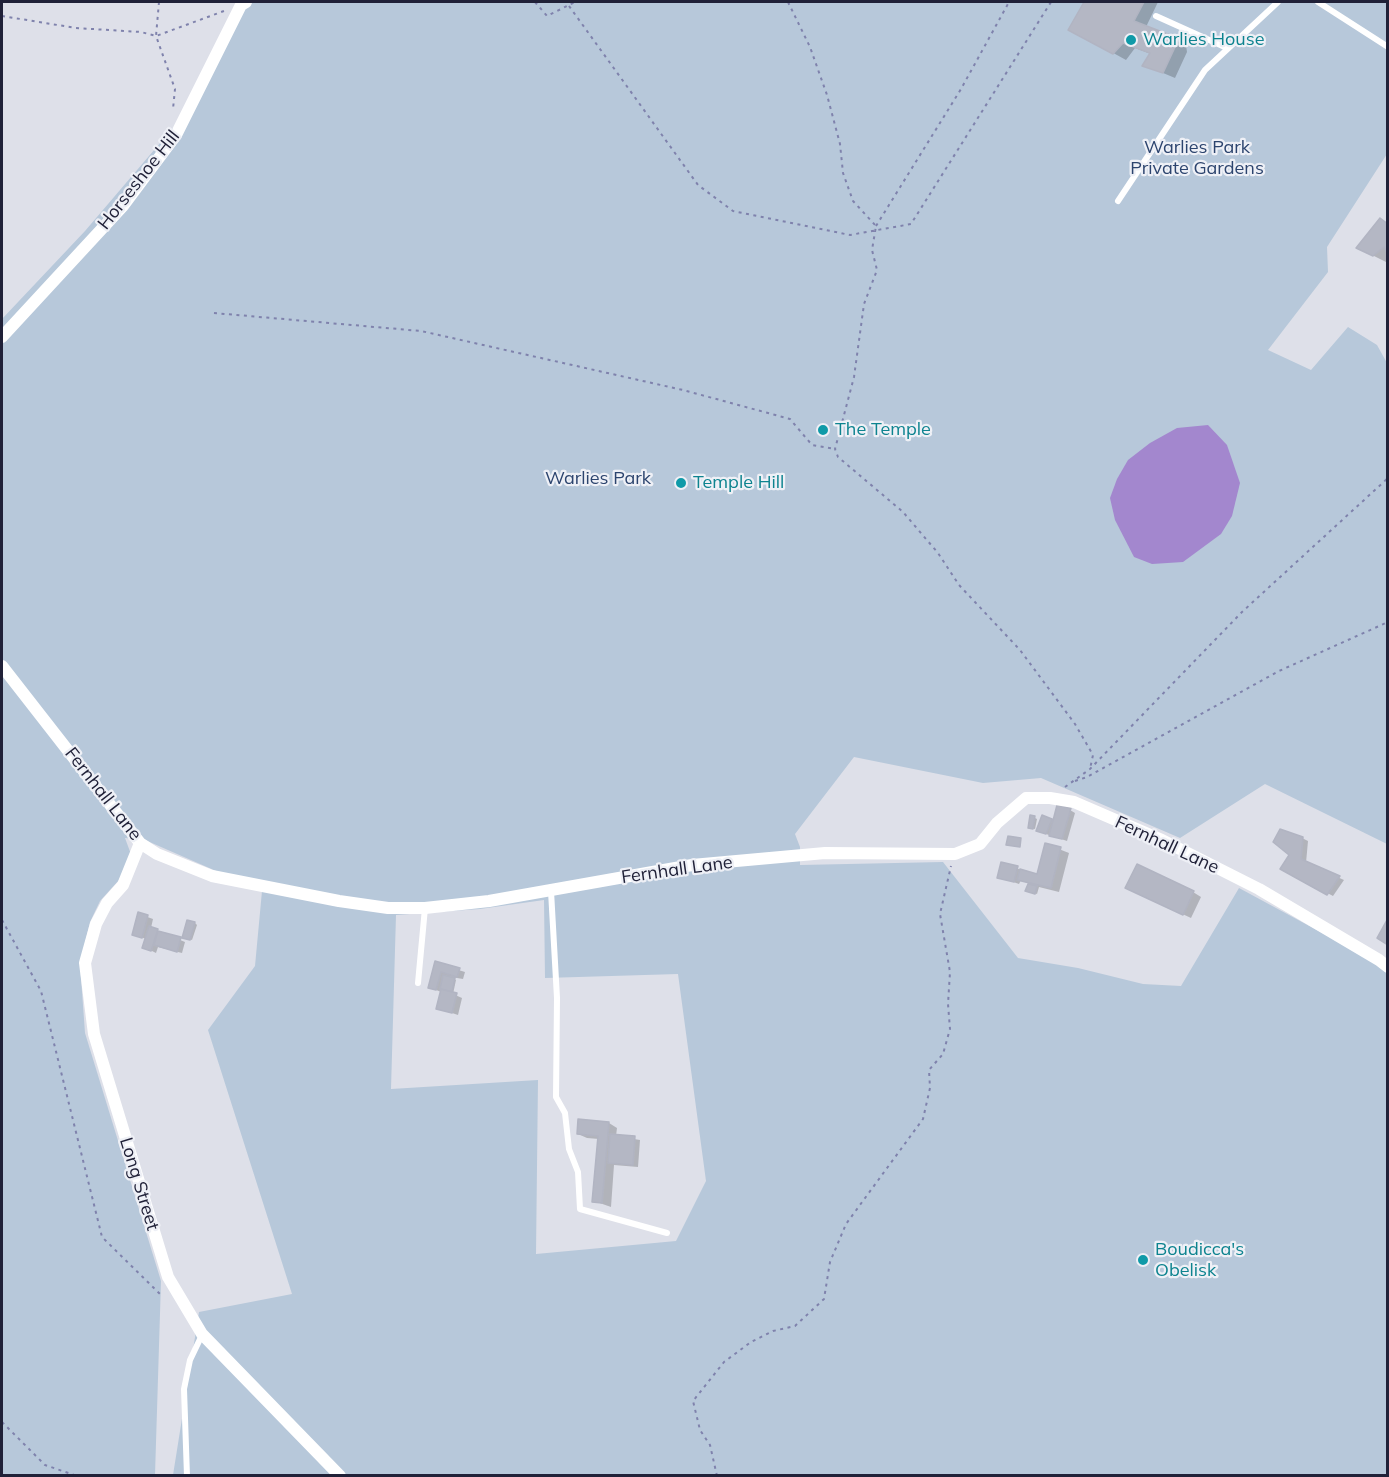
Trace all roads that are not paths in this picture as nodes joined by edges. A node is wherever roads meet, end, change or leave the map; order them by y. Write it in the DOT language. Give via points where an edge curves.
graph roads {
  1 [pos="1278,2"];
  2 [pos="1318,2"];
  3 [pos="243,3"];
  4 [pos="1156,16"];
  5 [pos="1388,47"];
  6 [pos="1227,48"];
  7 [pos="1118,201"];
  8 [pos="2,337"];
  9 [pos="2,666"];
  10 [pos="140,843"];
  11 [pos="551,891"];
  12 [pos="425,908"];
  13 [pos="1388,967"];
  14 [pos="418,983"];
  15 [pos="667,1233"];
  16 [pos="202,1334"];
  17 [pos="187,1476"];
  18 [pos="340,1476"];
  1 -- 6 [label="lane"];
  2 -- 5 [label="lane"];
  3 -- 8 [label="street, Horseshoe Hill" via="176,135 123,206"];
  4 -- 6 [label="lane"];
  6 -- 7 [label="lane" via="1205,70"];
  9 -- 10 [label="street, Fernhall Lane"];
  10 -- 12 [label="street, Fernhall Lane" via="212,876 388,908"];
  10 -- 16 [label="street, Long Street" via="123,885 96,924 85,963 88,996 94,1034 168,1277"];
  11 -- 12 [label="street, Fernhall Lane"];
  11 -- 13 [label="street, Fernhall Lane" via="714,863 825,853 955,854 980,844 1026,798 1054,799 1074,802 1162,840 1249,884"];
  11 -- 15 [label="lane" via="556,1097 565,1113 569,1149 578,1172 580,1209"];
  12 -- 14 [label="lane"];
  16 -- 17 [label="lane" via="190,1360 184,1389"];
  16 -- 18 [label="street, Long Street"];
}
